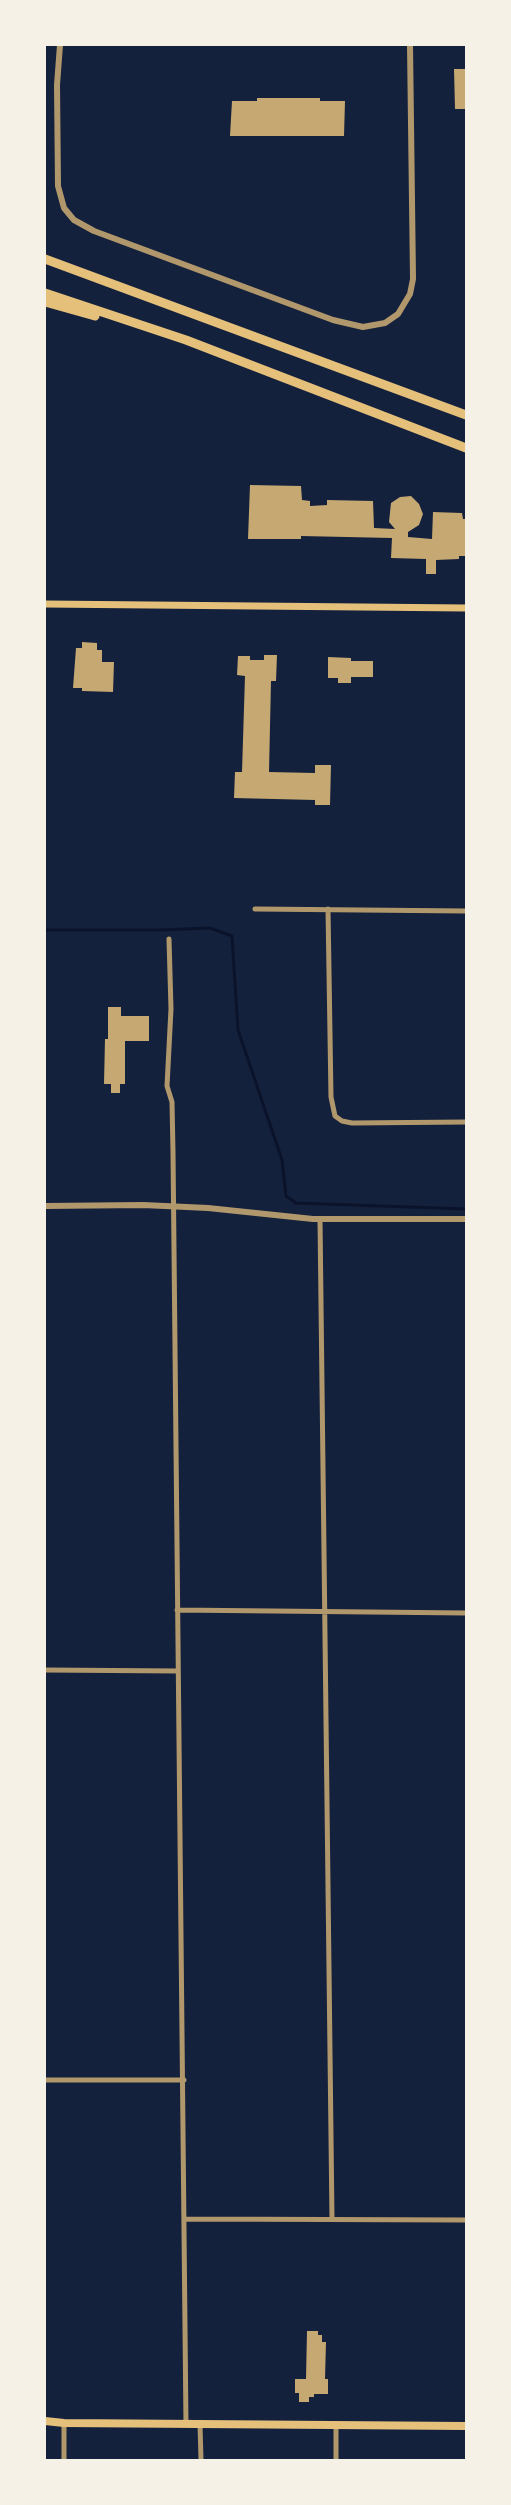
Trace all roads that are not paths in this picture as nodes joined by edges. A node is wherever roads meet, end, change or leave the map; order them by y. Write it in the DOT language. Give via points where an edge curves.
graph roads {
  1 [pos="60,45"];
  2 [pos="410,45"];
  3 [pos="45,258"];
  4 [pos="45,293"];
  5 [pos="45,302"];
  6 [pos="186,340"];
  7 [pos="466,415"];
  8 [pos="466,448"];
  9 [pos="45,604"];
  10 [pos="466,608"];
  11 [pos="255,909"];
  12 [pos="328,909"];
  13 [pos="466,911"];
  14 [pos="169,940"];
  15 [pos="466,1122"];
  16 [pos="45,1206"];
  17 [pos="174,1207"];
  18 [pos="320,1219"];
  19 [pos="466,1219"];
  20 [pos="177,1610"];
  21 [pos="324,1610"];
  22 [pos="466,1613"];
  23 [pos="45,1670"];
  24 [pos="178,1671"];
  25 [pos="45,2080"];
  26 [pos="184,2080"];
  27 [pos="332,2218"];
  28 [pos="185,2219"];
  29 [pos="466,2220"];
  30 [pos="45,2421"];
  31 [pos="64,2423"];
  32 [pos="186,2424"];
  33 [pos="200,2424"];
  34 [pos="336,2425"];
  35 [pos="466,2426"];
  36 [pos="64,2460"];
  37 [pos="201,2460"];
  38 [pos="336,2460"];
  1 -- 2 [label="street" via="58,186 64,208 74,220 94,231 333,320 363,327 385,323 398,314 410,294 413,279"];
  3 -- 7 [label="highway"];
  4 -- 6 [label="highway"];
  5 -- 6 [label="highway"];
  6 -- 8 [label="highway"];
  9 -- 10 [label="main road"];
  11 -- 12 [label="street"];
  12 -- 13 [label="street"];
  12 -- 15 [label="street" via="333,1112 338,1118 352,1123"];
  14 -- 17 [label="street" via="171,1009 167,1086 172,1102"];
  16 -- 17 [label="street"];
  17 -- 18 [label="street"];
  17 -- 20 [label="street"];
  18 -- 19 [label="street"];
  18 -- 21 [label="street"];
  20 -- 21 [label="street"];
  20 -- 24 [label="street"];
  21 -- 22 [label="street"];
  21 -- 27 [label="street"];
  23 -- 24 [label="street"];
  24 -- 26 [label="street"];
  25 -- 26 [label="street"];
  26 -- 28 [label="street"];
  27 -- 28 [label="street"];
  27 -- 29 [label="street"];
  28 -- 32 [label="street"];
  30 -- 31 [label="main road"];
  31 -- 32 [label="main road"];
  31 -- 36 [label="street"];
  32 -- 33 [label="main road"];
  33 -- 34 [label="main road"];
  33 -- 37 [label="street"];
  34 -- 35 [label="main road"];
  34 -- 38 [label="street"];
}
